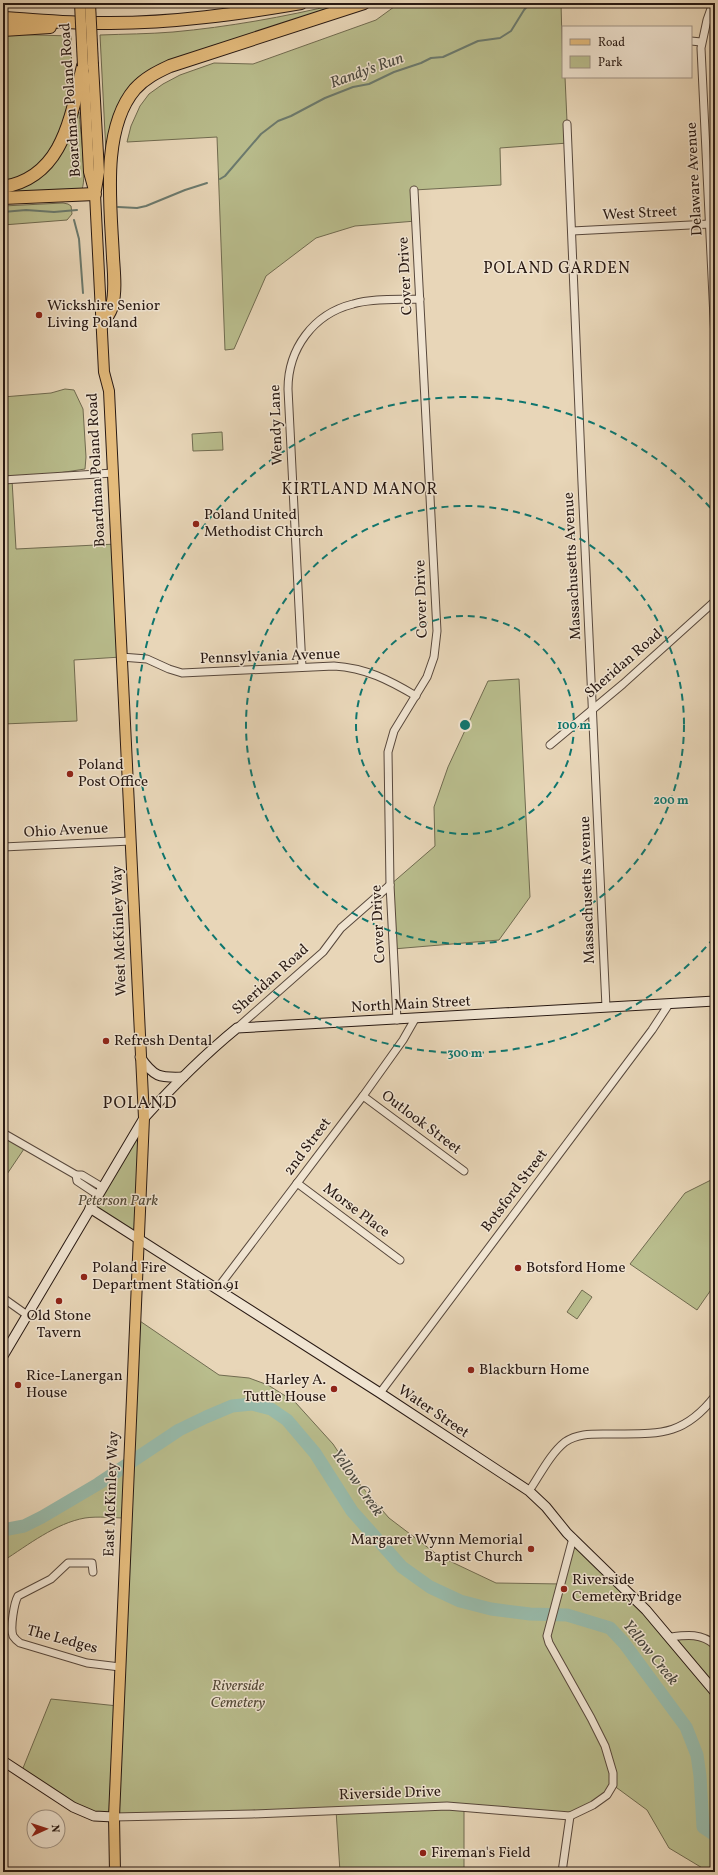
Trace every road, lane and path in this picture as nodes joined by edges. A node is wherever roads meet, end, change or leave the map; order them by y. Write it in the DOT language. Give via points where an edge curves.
graph roads {
  1 [pos="80,3"];
  2 [pos="90,3"];
  3 [pos="301,3"];
  4 [pos="364,3"];
  5 [pos="713,3"];
  6 [pos="3,18"];
  7 [pos="88,23"];
  8 [pos="3,30"];
  9 [pos="692,41"];
  10 [pos="702,42"];
  11 [pos="88,65"];
  12 [pos="567,124"];
  13 [pos="3,188"];
  14 [pos="414,190"];
  15 [pos="95,194"];
  16 [pos="3,198"];
  17 [pos="710,224"];
  18 [pos="572,230"];
  19 [pos="420,299"];
  20 [pos="102,325"];
  21 [pos="715,339"];
  22 [pos="113,473"];
  23 [pos="3,480"];
  24 [pos="715,601"];
  25 [pos="121,657"];
  26 [pos="302,667"];
  27 [pos="416,696"];
  28 [pos="593,709"];
  29 [pos="126,744"];
  30 [pos="550,745"];
  31 [pos="131,841"];
  32 [pos="3,847"];
  33 [pos="390,885"];
  34 [pos="715,1001"];
  35 [pos="669,1004"];
  36 [pos="606,1007"];
  37 [pos="415,1019"];
  38 [pos="397,1020"];
  39 [pos="237,1028"];
  40 [pos="140,1057"];
  41 [pos="183,1077"];
  42 [pos="363,1096"];
  43 [pos="144,1118"];
  44 [pos="3,1133"];
  45 [pos="464,1171"];
  46 [pos="296,1183"];
  47 [pos="100,1191"];
  48 [pos="90,1208"];
  49 [pos="138,1238"];
  50 [pos="400,1260"];
  51 [pos="217,1289"];
  52 [pos="3,1298"];
  53 [pos="27,1315"];
  54 [pos="3,1356"];
  55 [pos="380,1393"];
  56 [pos="715,1396"];
  57 [pos="529,1491"];
  58 [pos="573,1538"];
  59 [pos="93,1572"];
  60 [pos="670,1638"];
  61 [pos="715,1645"];
  62 [pos="120,1667"];
  63 [pos="715,1692"];
  64 [pos="3,1761"];
  65 [pos="570,1816"];
  66 [pos="114,1817"];
  67 [pos="115,1872"];
  68 [pos="562,1872"];
  1 -- 11 [label="main road, Boardman Poland Road, bridge"];
  2 -- 11 [label="main road, Boardman Poland Road, bridge"];
  3 -- 7 [label="highway" via="201,18 136,23"];
  4 -- 20 [label="highway" via="170,66 157,72 135,89 117,125 112,156 112,307"];
  5 -- 10 [label="street, Delaware Avenue" via="706,20"];
  6 -- 7 [label="highway"];
  7 -- 8 [label="highway"];
  9 -- 10 [label="street"];
  10 -- 17 [label="street, Delaware Avenue"];
  11 -- 13 [label="highway" via="58,150 41,171"];
  11 -- 15 [label="main road, Boardman Poland Road" via="89,172"];
  12 -- 18 [label="street, Massachusetts Avenue"];
  14 -- 19 [label="street, Cover Drive"];
  15 -- 16 [label="highway"];
  15 -- 20 [label="main road, Boardman Poland Road"];
  17 -- 18 [label="street, West Street"];
  17 -- 21 [label="street, Delaware Avenue"];
  18 -- 28 [label="street, Massachusetts Avenue"];
  19 -- 26 [label="street, Wendy Lane" via="354,303 332,311 308,331 292,358 288,389"];
  19 -- 27 [label="street, Cover Drive" via="437,631 431,667"];
  20 -- 22 [label="main road, Boardman Poland Road" via="104,372 109,391"];
  22 -- 23 [label="street"];
  22 -- 25 [label="main road, Boardman Poland Road"];
  24 -- 28 [label="street, Sheridan Road"];
  25 -- 26 [label="street, Pennsylvania Avenue" via="146,659 182,673"];
  25 -- 29 [label="main road, Boardman Poland Road"];
  26 -- 27 [label="street, Pennsylvania Avenue" via="334,666 361,669 389,680"];
  27 -- 33 [label="street, Cover Drive" via="394,731 388,752"];
  28 -- 30 [label="street, Sheridan Road"];
  28 -- 36 [label="street, Massachusetts Avenue"];
  29 -- 31 [label="main road, West McKinley Way"];
  31 -- 32 [label="street, Ohio Avenue"];
  31 -- 40 [label="main road, West McKinley Way"];
  33 -- 38 [label="street, Cover Drive"];
  33 -- 39 [label="street, Sheridan Road" via="341,928 323,952"];
  34 -- 35 [label="main road, North Main Street"];
  35 -- 36 [label="main road, North Main Street"];
  35 -- 55 [label="street, Botsford Street"];
  36 -- 37 [label="main road, North Main Street"];
  37 -- 38 [label="main road, North Main Street"];
  37 -- 42 [label="street, 2nd Street"];
  38 -- 39 [label="main road, North Main Street"];
  39 -- 41 [label="main road"];
  40 -- 41 [label="main road" via="149,1070 159,1077"];
  40 -- 43 [label="main road, West McKinley Way"];
  41 -- 43 [label="main road"];
  42 -- 45 [label="street, Outlook Street"];
  42 -- 46 [label="street, 2nd Street"];
  43 -- 47 [label="main road"];
  43 -- 49 [label="main road, East McKinley Way"];
  44 -- 47 [label="street" via="76,1175 82,1175"];
  46 -- 50 [label="street, Morse Place"];
  46 -- 51 [label="street, 2nd Street"];
  47 -- 48 [label="main road"];
  48 -- 49 [label="main road, Water Street"];
  48 -- 53 [label="main road"];
  49 -- 51 [label="main road, Water Street"];
  49 -- 62 [label="main road, East McKinley Way"];
  51 -- 55 [label="main road, Water Street"];
  52 -- 53 [label="street"];
  53 -- 54 [label="main road"];
  55 -- 57 [label="main road, Water Street"];
  56 -- 57 [label="street" via="694,1420 670,1431 588,1434 574,1437 559,1448"];
  57 -- 58 [label="main road, Water Street"];
  58 -- 60 [label="main road, Water Street" via="625,1588"];
  58 -- 65 [label="street" via="548,1632 549,1643 605,1746 613,1779 611,1791 607,1795"];
  59 -- 62 [label="street, The Ledges" via="92,1563 68,1563 51,1579 18,1596 14,1606 13,1636 20,1643 87,1663"];
  60 -- 61 [label="street" via="697,1636 710,1640"];
  60 -- 63 [label="main road, Water Street"];
  62 -- 66 [label="main road, East McKinley Way"];
  64 -- 66 [label="main road, Riverside Drive" via="73,1807 94,1816"];
  65 -- 66 [label="street, Riverside Drive" via="447,1806"];
  65 -- 68 [label="street"];
  66 -- 67 [label="main road, East McKinley Way"];
}
